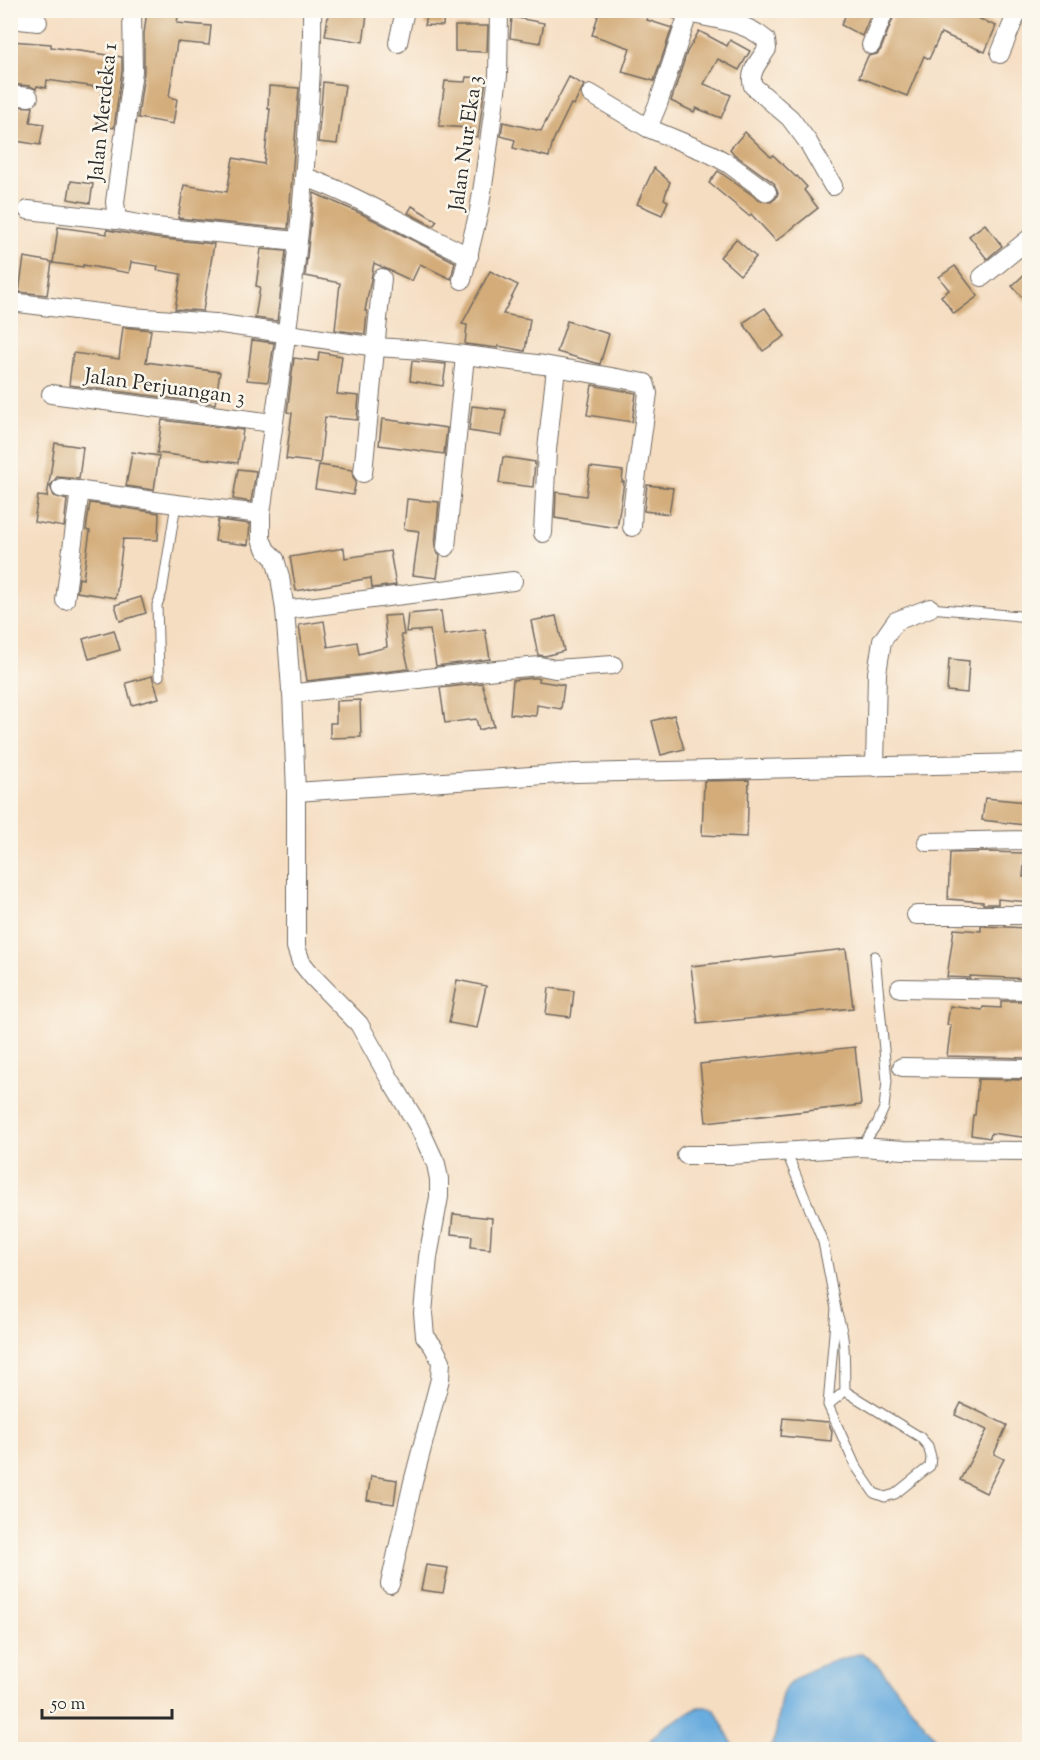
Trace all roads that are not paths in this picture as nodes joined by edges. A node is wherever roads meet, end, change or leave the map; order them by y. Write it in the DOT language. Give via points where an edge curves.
graph roads {
  1 [pos="129,10"];
  2 [pos="312,10"];
  3 [pos="405,10"];
  4 [pos="499,10"];
  5 [pos="885,10"];
  6 [pos="1018,10"];
  7 [pos="682,12"];
  8 [pos="10,18"];
  9 [pos="38,22"];
  10 [pos="398,43"];
  11 [pos="871,45"];
  12 [pos="1000,54"];
  13 [pos="591,94"];
  14 [pos="648,128"];
  15 [pos="305,177"];
  16 [pos="833,186"];
  17 [pos="767,192"];
  18 [pos="28,210"];
  19 [pos="117,220"];
  20 [pos="1029,238"];
  21 [pos="297,241"];
  22 [pos="469,256"];
  23 [pos="982,277"];
  24 [pos="382,278"];
  25 [pos="462,280"];
  26 [pos="11,302"];
  27 [pos="286,333"];
  28 [pos="376,347"];
  29 [pos="465,356"];
  30 [pos="556,368"];
  31 [pos="51,394"];
  32 [pos="273,423"];
  33 [pos="363,473"];
  34 [pos="61,488"];
  35 [pos="80,490"];
  36 [pos="176,504"];
  37 [pos="261,514"];
  38 [pos="632,527"];
  39 [pos="543,533"];
  40 [pos="446,547"];
  41 [pos="513,581"];
  42 [pos="65,600"];
  43 [pos="930,608"];
  44 [pos="285,610"];
  45 [pos="1029,617"];
  46 [pos="613,665"];
  47 [pos="159,676"];
  48 [pos="292,692"];
  49 [pos="1028,764"];
  50 [pos="875,767"];
  51 [pos="296,792"];
  52 [pos="1029,840"];
  53 [pos="927,842"];
  54 [pos="916,915"];
  55 [pos="1029,915"];
  56 [pos="875,956"];
  57 [pos="900,988"];
  58 [pos="1029,990"];
  59 [pos="902,1067"];
  60 [pos="1029,1069"];
  61 [pos="861,1147"];
  62 [pos="786,1151"];
  63 [pos="1029,1151"];
  64 [pos="686,1155"];
  65 [pos="836,1309"];
  66 [pos="845,1391"];
  67 [pos="828,1405"];
  68 [pos="390,1584"];
  1 -- 19 [label="street, Jalan Merdeka 1" via="133,71 115,202"];
  2 -- 15 [label="street"];
  3 -- 10 [label="street"];
  4 -- 22 [label="street, Jalan Nur Eka 3" via="498,76 486,172"];
  5 -- 11 [label="street"];
  6 -- 12 [label="street"];
  7 -- 14 [label="street"];
  7 -- 16 [label="street" via="746,28 766,40 767,49 750,79 753,86 790,118"];
  8 -- 9 [label="street"];
  13 -- 14 [label="street"];
  14 -- 17 [label="street" via="711,154"];
  15 -- 21 [label="street"];
  15 -- 22 [label="street" via="343,191"];
  18 -- 19 [label="street"];
  19 -- 21 [label="street"];
  20 -- 23 [label="street"];
  21 -- 27 [label="street"];
  22 -- 25 [label="street, Jalan Nur Eka 3"];
  24 -- 28 [label="street"];
  26 -- 27 [label="street"];
  27 -- 28 [label="street"];
  27 -- 32 [label="street"];
  28 -- 29 [label="street"];
  28 -- 33 [label="street"];
  29 -- 30 [label="street"];
  29 -- 40 [label="street"];
  30 -- 38 [label="street" via="645,383 648,387"];
  30 -- 39 [label="street"];
  31 -- 32 [label="street, Jalan Perjuangan 3"];
  32 -- 37 [label="street"];
  34 -- 35 [label="street"];
  35 -- 36 [label="street"];
  35 -- 42 [label="street"];
  36 -- 37 [label="street"];
  36 -- 47 [label="lane" via="157,605"];
  37 -- 44 [label="street" via="261,538 275,559"];
  41 -- 44 [label="street"];
  43 -- 45 [label="lane"];
  43 -- 50 [label="street" via="896,621 882,641 877,673"];
  44 -- 48 [label="street"];
  46 -- 48 [label="street" via="555,669 540,666"];
  48 -- 51 [label="street"];
  49 -- 50 [label="street"];
  50 -- 51 [label="street" via="575,773"];
  51 -- 68 [label="street" via="296,947 301,962 359,1024 419,1127 439,1179 423,1313 425,1336 441,1361 440,1379"];
  52 -- 53 [label="street"];
  54 -- 55 [label="street"];
  56 -- 61 [label="lane" via="887,1081 884,1108"];
  57 -- 58 [label="street"];
  59 -- 60 [label="street"];
  61 -- 62 [label="street"];
  61 -- 63 [label="street"];
  62 -- 64 [label="street"];
  62 -- 65 [label="lane" via="822,1242"];
  65 -- 66 [label="lane" via="843,1327"];
  65 -- 67 [label="lane"];
  66 -- 67 [label="lane"];
  66 -- 67 [label="lane" via="920,1437 928,1446 930,1466 895,1494 885,1497 874,1493 855,1465"];
}
